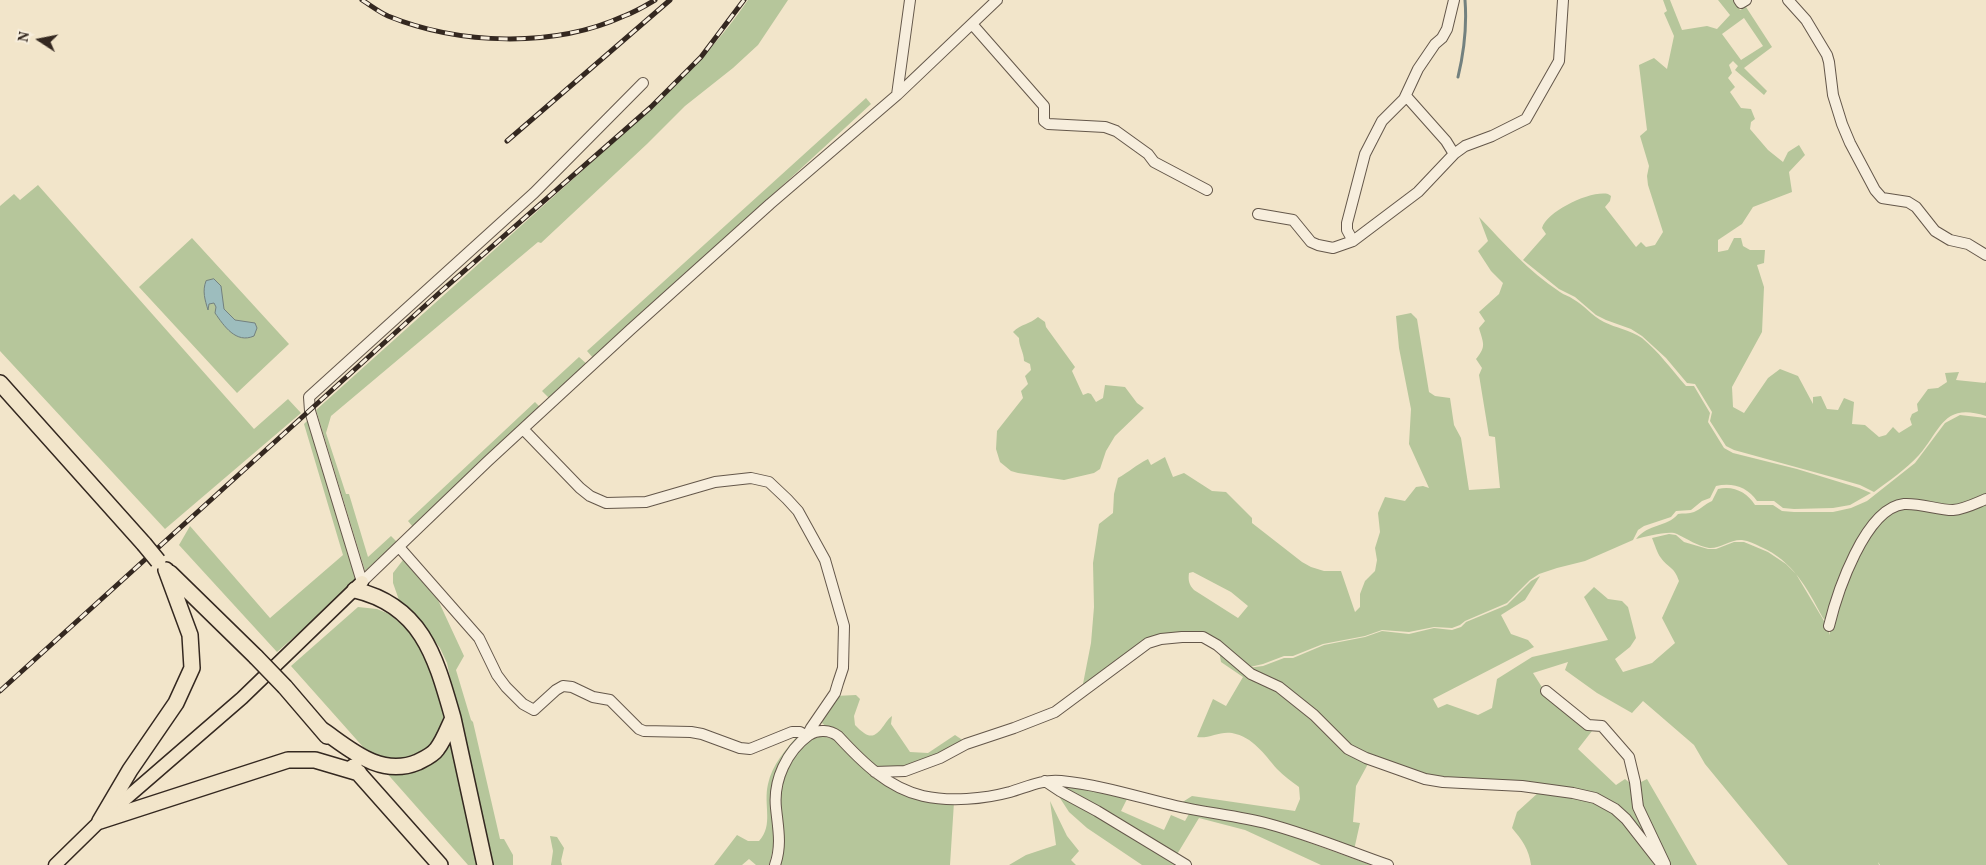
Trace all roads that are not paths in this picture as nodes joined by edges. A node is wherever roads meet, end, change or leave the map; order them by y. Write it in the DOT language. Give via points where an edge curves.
graph roads {
  1 [pos="910,0"];
  2 [pos="997,0"];
  3 [pos="1454,0"];
  4 [pos="1563,0"];
  5 [pos="1739,0"];
  6 [pos="1746,0"];
  7 [pos="1788,0"];
  8 [pos="972,24"];
  9 [pos="643,83"];
  10 [pos="897,95"];
  11 [pos="1406,96"];
  12 [pos="1454,154"];
  13 [pos="1207,190"];
  14 [pos="1258,214"];
  15 [pos="1353,240"];
  16 [pos="1986,255"];
  17 [pos="0,383"];
  18 [pos="523,429"];
  19 [pos="1986,499"];
  20 [pos="399,547"];
  21 [pos="162,565"];
  22 [pos="359,586"];
  23 [pos="1829,626"];
  24 [pos="1546,692"];
  25 [pos="453,718"];
  26 [pos="321,729"];
  27 [pos="807,736"];
  28 [pos="875,772"];
  29 [pos="358,773"];
  30 [pos="1046,781"];
  31 [pos="100,821"];
  32 [pos="55,865"];
  33 [pos="440,865"];
  34 [pos="485,865"];
  35 [pos="775,865"];
  36 [pos="1186,865"];
  37 [pos="1388,865"];
  38 [pos="1663,865"];
  1 -- 10 [label="street"];
  2 -- 8 [label="street"];
  3 -- 11 [label="street" via="1447,30 1418,69"];
  4 -- 12 [label="street" via="1559,61 1526,118"];
  5 -- 6 [label="street" via="1741,3"];
  7 -- 16 [label="street" via="1806,20 1827,55 1832,95 1842,124 1875,190 1882,198 1908,202 1935,231"];
  8 -- 10 [label="street"];
  8 -- 13 [label="street" via="1044,106 1044,121 1048,124 1105,127 1116,131 1154,162"];
  9 -- 22 [label="street" via="534,193 309,397 310,411"];
  10 -- 18 [label="street" via="770,204"];
  11 -- 12 [label="street"];
  11 -- 15 [label="street" via="1382,121 1364,154 1347,223"];
  12 -- 15 [label="street" via="1418,192"];
  14 -- 15 [label="street" via="1293,220 1311,242 1318,245 1333,248"];
  17 -- 21 [label="highway, bridge"];
  18 -- 20 [label="street"];
  18 -- 27 [label="street" via="580,488 606,503 646,502 715,482 745,478 769,482 787,499 798,511 825,560 844,626 843,668 835,693"];
  19 -- 23 [label="street" via="1953,510 1902,504 1883,513 1867,532 1848,571 1835,600"];
  20 -- 22 [label="street"];
  20 -- 27 [label="street" via="479,638 497,675 513,695 534,710 563,686 610,700 644,731 691,732 750,749 792,732"];
  21 -- 26 [label="highway, bridge" via="256,657"];
  21 -- 31 [label="highway" via="190,635 192,668 176,703"];
  22 -- 25 [label="highway" via="368,594 388,602 420,631 430,648"];
  22 -- 31 [label="main road" via="242,698"];
  24 -- 38 [label="street" via="1588,725 1602,726 1629,756 1638,807"];
  25 -- 26 [label="highway" via="437,750 402,767 381,766 364,759"];
  25 -- 34 [label="highway"];
  26 -- 29 [label="highway"];
  27 -- 28 [label="street" via="820,731 834,733"];
  27 -- 35 [label="street" via="790,753 779,780 776,799 779,846"];
  28 -- 30 [label="street" via="912,793 938,798 972,798"];
  28 -- 38 [label="street" via="905,771 966,744 1055,712 1148,643 1161,639 1203,637 1251,674 1279,687 1314,715 1348,749 1366,758 1425,779 1522,786 1595,798 1626,820"];
  29 -- 31 [label="highway" via="315,760 288,760"];
  29 -- 33 [label="highway"];
  30 -- 36 [label="street"];
  30 -- 37 [label="street" via="1060,780 1113,790 1256,821 1300,832"];
  31 -- 32 [label="main road"];
}
